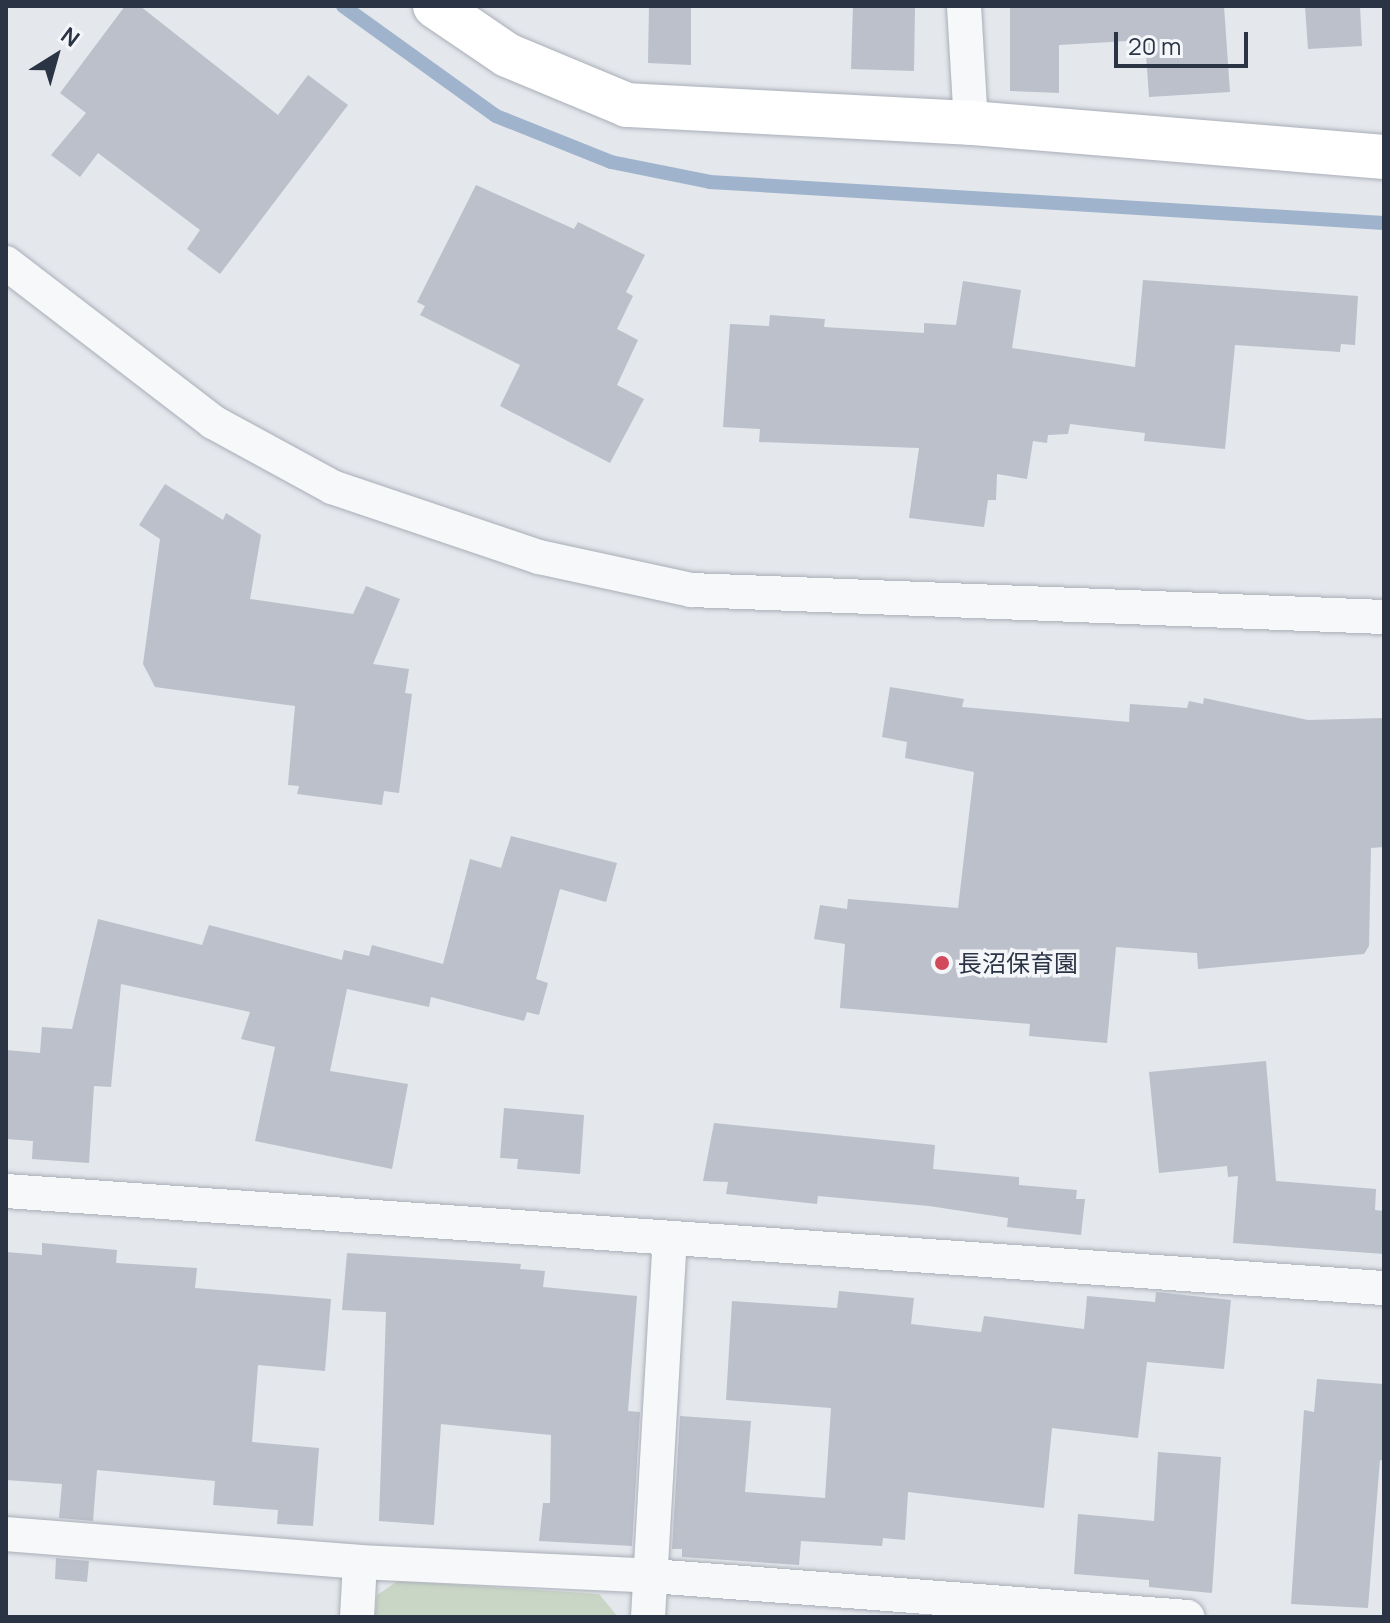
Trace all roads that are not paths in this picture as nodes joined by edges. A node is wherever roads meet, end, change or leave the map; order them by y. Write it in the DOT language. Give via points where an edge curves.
graph roads {
  1 [pos="435,6"];
  2 [pos="964,6"];
  3 [pos="971,123"];
  4 [pos="1384,157"];
  5 [pos="6,263"];
  6 [pos="1384,617"];
  7 [pos="6,1191"];
  8 [pos="670,1239"];
  9 [pos="1384,1288"];
  10 [pos="6,1534"];
  11 [pos="360,1562"];
  12 [pos="652,1576"];
  13 [pos="357,1617"];
  14 [pos="648,1617"];
  15 [pos="1187,1617"];
  1 -- 3 [label="street" via="507,55 627,105"];
  2 -- 3 [label="street"];
  3 -- 4 [label="street"];
  5 -- 6 [label="street" via="213,422 332,487 539,557 691,590"];
  7 -- 8 [label="street"];
  8 -- 9 [label="street"];
  8 -- 12 [label="street"];
  10 -- 11 [label="street"];
  11 -- 12 [label="street"];
  11 -- 13 [label="street"];
  12 -- 14 [label="street"];
  12 -- 15 [label="street"];
}
